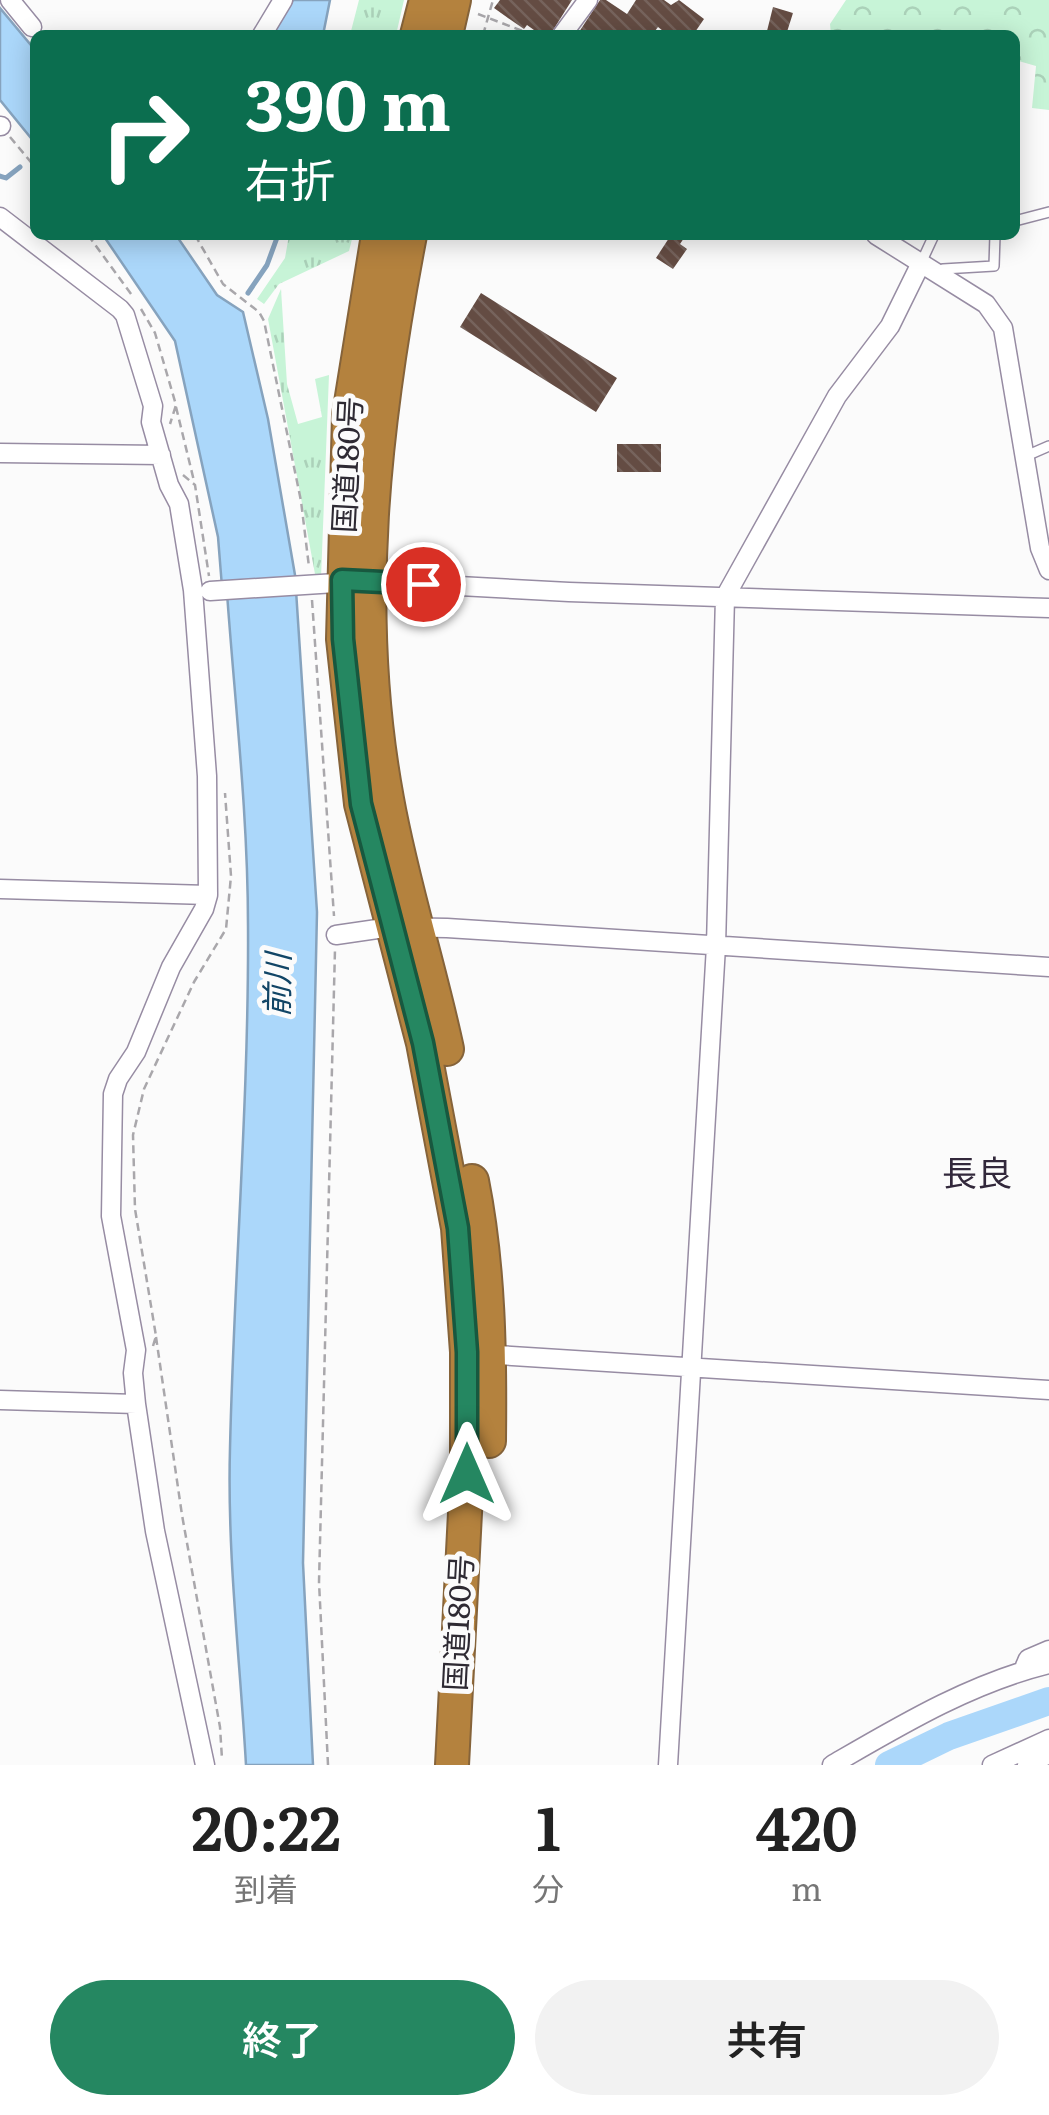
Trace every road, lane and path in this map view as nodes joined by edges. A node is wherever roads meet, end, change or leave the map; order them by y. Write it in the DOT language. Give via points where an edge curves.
graph roads {
  1 [pos="10,0"];
  2 [pos="283,0"];
  3 [pos="426,0"];
  4 [pos="493,0"];
  5 [pos="588,0"];
  6 [pos="456,15"];
  7 [pos="488,17"];
  8 [pos="32,28"];
  9 [pos="265,30"];
  10 [pos="418,30"];
  11 [pos="484,30"];
  12 [pos="520,30"];
  13 [pos="566,30"];
  14 [pos="1,126"];
  15 [pos="30,161"];
  16 [pos="1049,212"];
  17 [pos="0,216"];
  18 [pos="1020,220"];
  19 [pos="30,240"];
  20 [pos="30,240"];
  21 [pos="92,240"];
  22 [pos="198,240"];
  23 [pos="377,240"];
  24 [pos="409,240"];
  25 [pos="884,240"];
  26 [pos="932,240"];
  27 [pos="995,240"];
  28 [pos="920,263"];
  29 [pos="938,274"];
  30 [pos="134,298"];
  31 [pos="176,405"];
  32 [pos="1049,446"];
  33 [pos="0,453"];
  34 [pos="162,456"];
  35 [pos="1023,456"];
  36 [pos="194,485"];
  37 [pos="1049,570"];
  38 [pos="331,582"];
  39 [pos="213,591"];
  40 [pos="724,597"];
  41 [pos="1049,608"];
  42 [pos="224,781"];
  43 [pos="0,889"];
  44 [pos="208,894"];
  45 [pos="404,928"];
  46 [pos="336,935"];
  47 [pos="716,946"];
  48 [pos="1049,967"];
  49 [pos="156,1336"];
  50 [pos="151,1352"];
  51 [pos="478,1353"];
  52 [pos="692,1370"];
  53 [pos="1049,1390"];
  54 [pos="0,1400"];
  55 [pos="136,1404"];
  56 [pos="1049,1650"];
  57 [pos="1049,1664"];
  58 [pos="1023,1671"];
  59 [pos="1049,1739"];
  60 [pos="1049,1754"];
  61 [pos="205,1765"];
  62 [pos="222,1765"];
  63 [pos="328,1765"];
  64 [pos="452,1765"];
  65 [pos="474,1765"];
  66 [pos="668,1765"];
  67 [pos="832,1765"];
  68 [pos="992,1765"];
  69 [pos="1027,1765"];
  1 -- 8 [label="street"];
  2 -- 9 [label="street"];
  3 -- 10 [label="highway"];
  4 -- 7 [label="path"];
  5 -- 13 [label="street"];
  6 -- 7 [label="path"];
  7 -- 11 [label="path"];
  7 -- 12 [label="path"];
  14 -- 15 [label="path"];
  16 -- 18 [label="lane"];
  17 -- 20 [label="street"];
  19 -- 34 [label="street" via="125,315"];
  21 -- 30 [label="path"];
  22 -- 38 [label="path" via="223,284 264,321 301,501"];
  23 -- 38 [label="highway, 国道180号"];
  24 -- 38 [label="highway, 国道180号" via="370,500"];
  25 -- 28 [label="street"];
  26 -- 28 [label="lane"];
  27 -- 29 [label="lane" via="994,266"];
  28 -- 29 [label="street"];
  28 -- 40 [label="street" via="890,326 837,396"];
  29 -- 35 [label="street" via="986,304 1003,328"];
  31 -- 36 [label="path"];
  32 -- 35 [label="lane"];
  33 -- 34 [label="street"];
  34 -- 44 [label="street" via="179,504 193,590"];
  35 -- 37 [label="street"];
  38 -- 39 [label="street"];
  38 -- 40 [label="street"];
  38 -- 45 [label="highway, 国道180号" via="369,642"];
  38 -- 46 [label="path"];
  40 -- 41 [label="street"];
  40 -- 47 [label="street"];
  42 -- 49 [label="path" via="232,876 226,928 144,1089 133,1136 135,1209"];
  43 -- 44 [label="street"];
  44 -- 55 [label="street" via="113,1094 111,1216 136,1350"];
  45 -- 46 [label="street"];
  45 -- 47 [label="street"];
  45 -- 51 [label="highway, 国道180号" via="446,1045 482,1230"];
  46 -- 63 [label="path" via="319,1582"];
  47 -- 48 [label="street"];
  47 -- 52 [label="street"];
  49 -- 50 [label="path"];
  49 -- 62 [label="path"];
  51 -- 52 [label="street"];
  51 -- 64 [label="highway, 国道180号"];
  51 -- 65 [label="highway, 国道180号"];
  52 -- 53 [label="street"];
  52 -- 66 [label="street"];
  54 -- 55 [label="street"];
  55 -- 61 [label="street" via="155,1531"];
  56 -- 58 [label="street" via="1028,1659"];
  57 -- 58 [label="street"];
  58 -- 67 [label="street" via="910,1720"];
  59 -- 68 [label="street"];
  60 -- 69 [label="street"];
}
